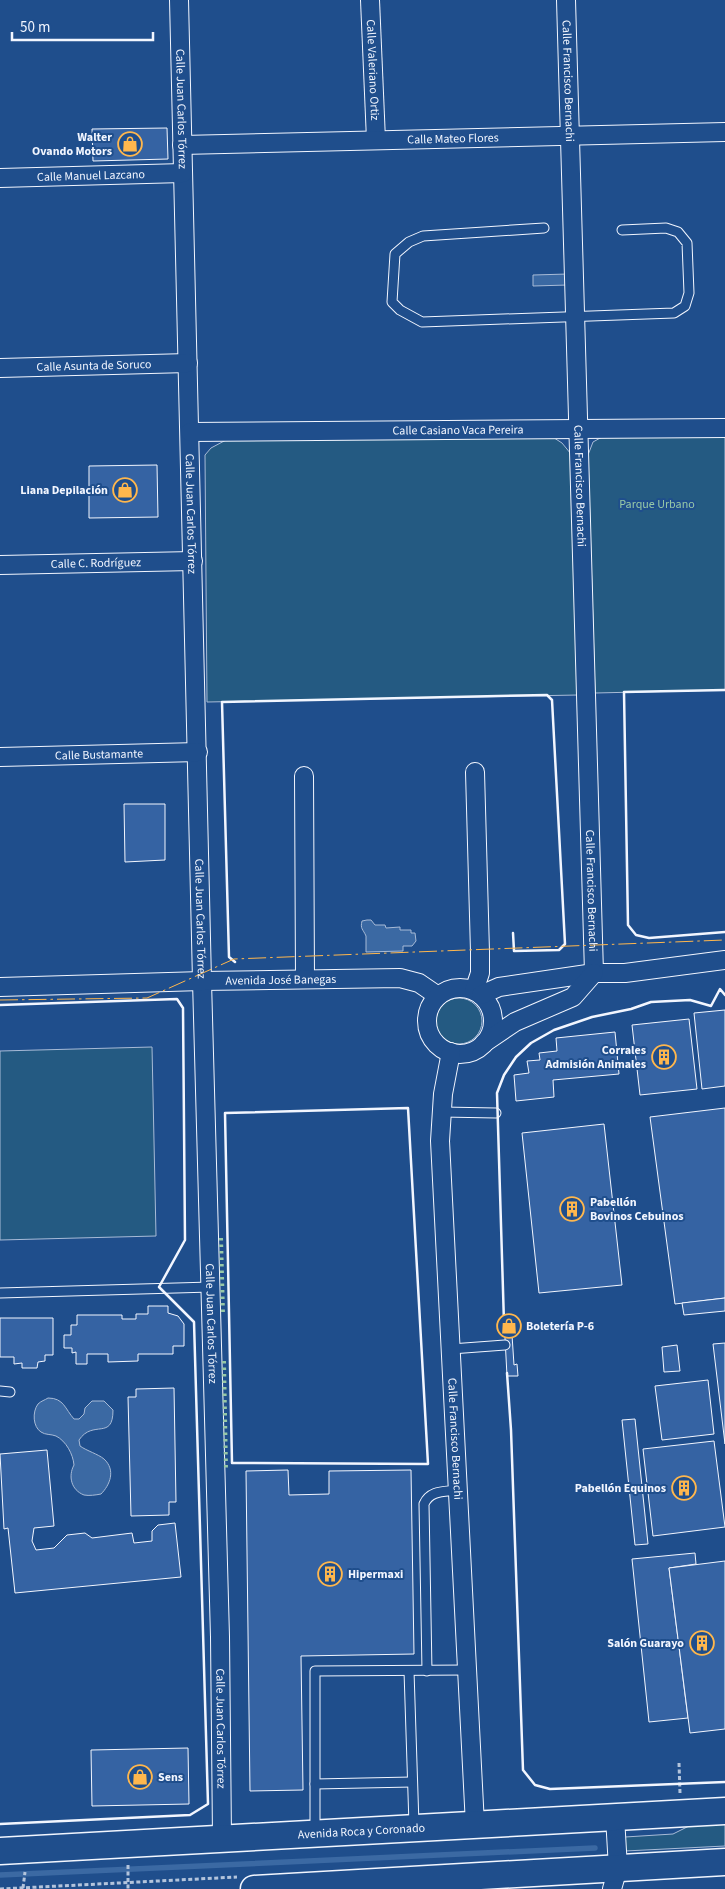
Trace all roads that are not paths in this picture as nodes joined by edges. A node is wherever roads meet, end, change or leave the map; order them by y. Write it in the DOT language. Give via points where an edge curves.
graph roads {
  1 [pos="179,0"];
  2 [pos="370,0"];
  3 [pos="566,0"];
  4 [pos="725,132"];
  5 [pos="570,135"];
  6 [pos="376,140"];
  7 [pos="182,145"];
  8 [pos="183,173"];
  9 [pos="0,178"];
  10 [pos="544,228"];
  11 [pos="622,230"];
  12 [pos="575,316"];
  13 [pos="188,363"];
  14 [pos="0,368"];
  15 [pos="725,428"];
  16 [pos="578,429"];
  17 [pos="190,432"];
  18 [pos="193,561"];
  19 [pos="0,565"];
  20 [pos="198,752"];
  21 [pos="0,757"];
  22 [pos="475,772"];
  23 [pos="304,776"];
  24 [pos="725,960"];
  25 [pos="594,973"];
  26 [pos="305,979"];
  27 [pos="202,981"];
  28 [pos="0,987"];
  29 [pos="477,993"];
  30 [pos="438,996"];
  31 [pos="484,1043"];
  32 [pos="451,1052"];
  33 [pos="442,1112"];
  34 [pos="496,1113"];
  35 [pos="212,1287"];
  36 [pos="0,1292"];
  37 [pos="505,1345"];
  38 [pos="451,1349"];
  39 [pos="0,1391"];
  40 [pos="10,1392"];
  41 [pos="458,1490"];
  42 [pos="466,1670"];
  43 [pos="409,1671"];
  44 [pos="427,1671"];
  45 [pos="412,1782"];
  46 [pos="315,1784"];
  47 [pos="725,1811"];
  48 [pos="615,1817"];
  49 [pos="475,1825"];
  50 [pos="414,1828"];
  51 [pos="316,1834"];
  52 [pos="222,1838"];
  53 [pos="0,1850"];
  54 [pos="725,1862"];
  55 [pos="615,1878"];
  56 [pos="254,1889"];
  1 -- 7 [label="street, Calle Juan Carlos Tórrez"];
  2 -- 6 [label="street, Calle Valeriano Ortiz"];
  3 -- 5 [label="street, Calle Francisco Bernachi"];
  4 -- 5 [label="street, Calle Mateo Flores"];
  5 -- 6 [label="street, Calle Mateo Flores"];
  5 -- 12 [label="street, Calle Francisco Bernachi"];
  6 -- 7 [label="street, Calle Mateo Flores"];
  7 -- 8 [label="street, Calle Juan Carlos Tórrez"];
  8 -- 9 [label="street, Calle Manuel Lazcano"];
  8 -- 13 [label="street, Calle Juan Carlos Tórrez"];
  10 -- 12 [label="lane" via="423,236 409,242 395,254 392,302 422,322"];
  11 -- 12 [label="lane" via="666,228 678,232 687,243 689,293 685,306 674,313"];
  12 -- 16 [label="street, Calle Francisco Bernachi"];
  13 -- 14 [label="street, Calle Asunta de Soruco"];
  13 -- 17 [label="street, Calle Juan Carlos Tórrez"];
  15 -- 16 [label="street, Calle Casiano Vaca Pereira"];
  16 -- 17 [label="street, Calle Casiano Vaca Pereira"];
  16 -- 25 [label="street, Calle Francisco Bernachi"];
  17 -- 18 [label="street, Calle Juan Carlos Tórrez"];
  18 -- 19 [label="street, Calle C. Rodríguez"];
  18 -- 20 [label="street, Calle Juan Carlos Tórrez"];
  20 -- 21 [label="street, Calle Bustamante"];
  20 -- 27 [label="street, Calle Juan Carlos Tórrez"];
  22 -- 29 [label="street" via="480,952"];
  23 -- 26 [label="street"];
  24 -- 25 [label="street" via="625,973"];
  25 -- 29 [label="street"];
  25 -- 31 [label="street" via="573,997 515,1022"];
  26 -- 27 [label="street, Avenida José Banegas"];
  26 -- 30 [label="street, Avenida José Banegas" via="400,978 419,983"];
  27 -- 28 [label="street, Avenida José Banegas"];
  27 -- 35 [label="street, Calle Juan Carlos Tórrez"];
  29 -- 30 [label="street" via="459,988"];
  29 -- 31 [label="street" via="490,1008 493,1022"];
  30 -- 32 [label="street" via="429,1009 427,1024 432,1039"];
  31 -- 32 [label="street" via="465,1053"];
  32 -- 33 [label="street, Calle Francisco Bernachi"];
  33 -- 34 [label="lane"];
  33 -- 38 [label="street, Calle Francisco Bernachi" via="440,1141"];
  35 -- 36 [label="lane"];
  35 -- 52 [label="street, Calle Juan Carlos Tórrez"];
  37 -- 38 [label="lane"];
  38 -- 41 [label="street, Calle Francisco Bernachi"];
  39 -- 40 [label="lane"];
  41 -- 42 [label="street, Calle Francisco Bernachi"];
  41 -- 44 [label="lane" via="434,1493 424,1504"];
  42 -- 44 [label="lane"];
  42 -- 49 [label="street, Calle Francisco Bernachi"];
  43 -- 44 [label="lane"];
  43 -- 45 [label="lane"];
  43 -- 46 [label="lane" via="315,1671"];
  45 -- 46 [label="lane"];
  45 -- 50 [label="lane"];
  46 -- 51 [label="lane"];
  47 -- 48 [label="main road, Avenida Roca y Coronado"];
  48 -- 49 [label="main road, Avenida Roca y Coronado"];
  48 -- 55 [label="street"];
  49 -- 50 [label="main road, Avenida Roca y Coronado"];
  50 -- 51 [label="main road, Avenida Roca y Coronado"];
  51 -- 52 [label="main road, Avenida Roca y Coronado"];
  52 -- 53 [label="main road, Avenida Roca y Coronado"];
  54 -- 55 [label="main road"];
  55 -- 56 [label="main road"];
}
